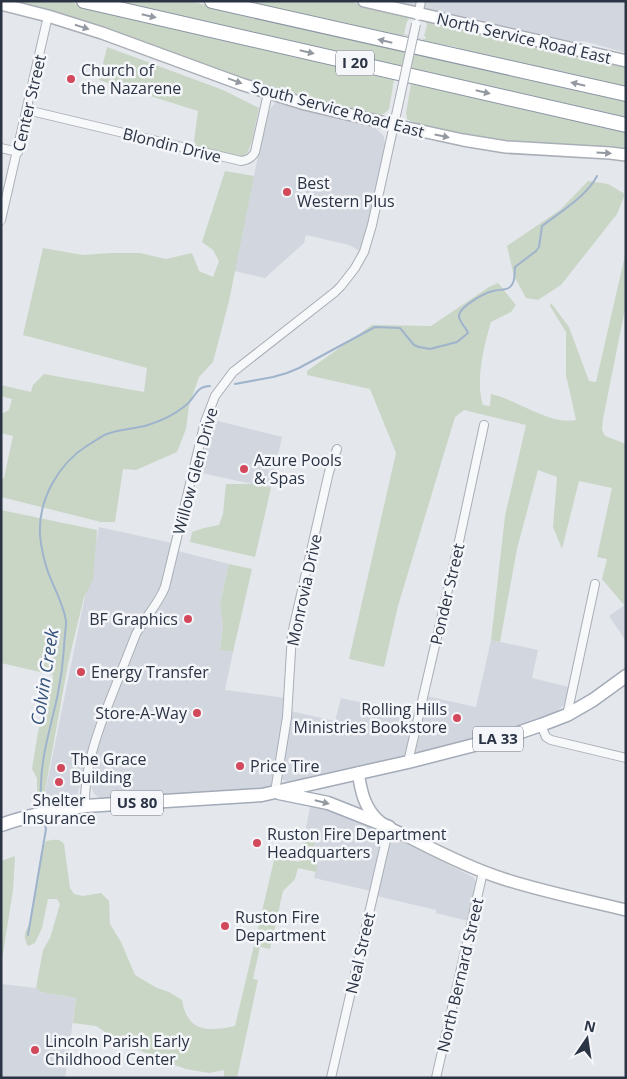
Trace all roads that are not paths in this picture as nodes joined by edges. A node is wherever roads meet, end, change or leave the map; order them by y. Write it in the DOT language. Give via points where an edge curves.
graph roads {
  1 [pos="84,1"];
  2 [pos="212,1"];
  3 [pos="364,1"];
  4 [pos="421,1"];
  5 [pos="1,4"];
  6 [pos="48,16"];
  7 [pos="417,19"];
  8 [pos="626,60"];
  9 [pos="268,93"];
  10 [pos="626,94"];
  11 [pos="27,110"];
  12 [pos="394,125"];
  13 [pos="626,125"];
  14 [pos="1,148"];
  15 [pos="18,152"];
  16 [pos="626,155"];
  17 [pos="1,220"];
  18 [pos="484,425"];
  19 [pos="337,449"];
  20 [pos="595,584"];
  21 [pos="626,676"];
  22 [pos="567,715"];
  23 [pos="541,725"];
  24 [pos="626,758"];
  25 [pos="408,762"];
  26 [pos="358,774"];
  27 [pos="274,792"];
  28 [pos="85,806"];
  29 [pos="1,824"];
  30 [pos="390,827"];
  31 [pos="483,872"];
  32 [pos="626,910"];
  33 [pos="332,1078"];
  34 [pos="436,1078"];
  1 -- 13 [label="highway, I 20, one-way"];
  10 -- 2 [label="highway, I 20, one-way"];
  3 -- 7 [label="main road, North Service Road East"];
  4 -- 7 [label="street, Willow Glen Drive"];
  5 -- 6 [label="main road, South Service Road East"];
  6 -- 9 [label="main road, South Service Road East, one-way"];
  6 -- 11 [label="street, Center Street"];
  7 -- 8 [label="main road, North Service Road East"];
  7 -- 12 [label="street, Willow Glen Drive, bridge"];
  9 -- 11 [label="street, Blondin Drive" via="255,152 253,157 241,161"];
  9 -- 12 [label="main road, South Service Road East"];
  11 -- 15 [label="street, Center Street"];
  12 -- 16 [label="main road, South Service Road East, one-way" via="506,147"];
  12 -- 28 [label="street, Willow Glen Drive" via="372,225 358,263 335,292 233,372 213,402 205,422 165,587 136,634 101,724 86,782"];
  14 -- 15 [label="street"];
  15 -- 17 [label="street, Center Street"];
  18 -- 25 [label="street, Ponder Street"];
  19 -- 27 [label="street, Monrovia Drive" via="292,634 287,717"];
  20 -- 22 [label="street"];
  21 -- 22 [label="main road, LA 33"];
  22 -- 23 [label="main road, LA 33"];
  23 -- 24 [label="street" via="551,740"];
  23 -- 25 [label="main road, LA 33"];
  25 -- 26 [label="main road, LA 33"];
  26 -- 27 [label="main road, US 80"];
  26 -- 30 [label="main road" via="367,807 375,818"];
  27 -- 28 [label="main road, US 80"];
  27 -- 30 [label="main road, one-way" via="328,803"];
  28 -- 29 [label="main road, US 80"];
  30 -- 31 [label="main road"];
  30 -- 33 [label="street, Neal Street"];
  31 -- 32 [label="main road"];
  31 -- 34 [label="street, North Bernard Street"];
}
